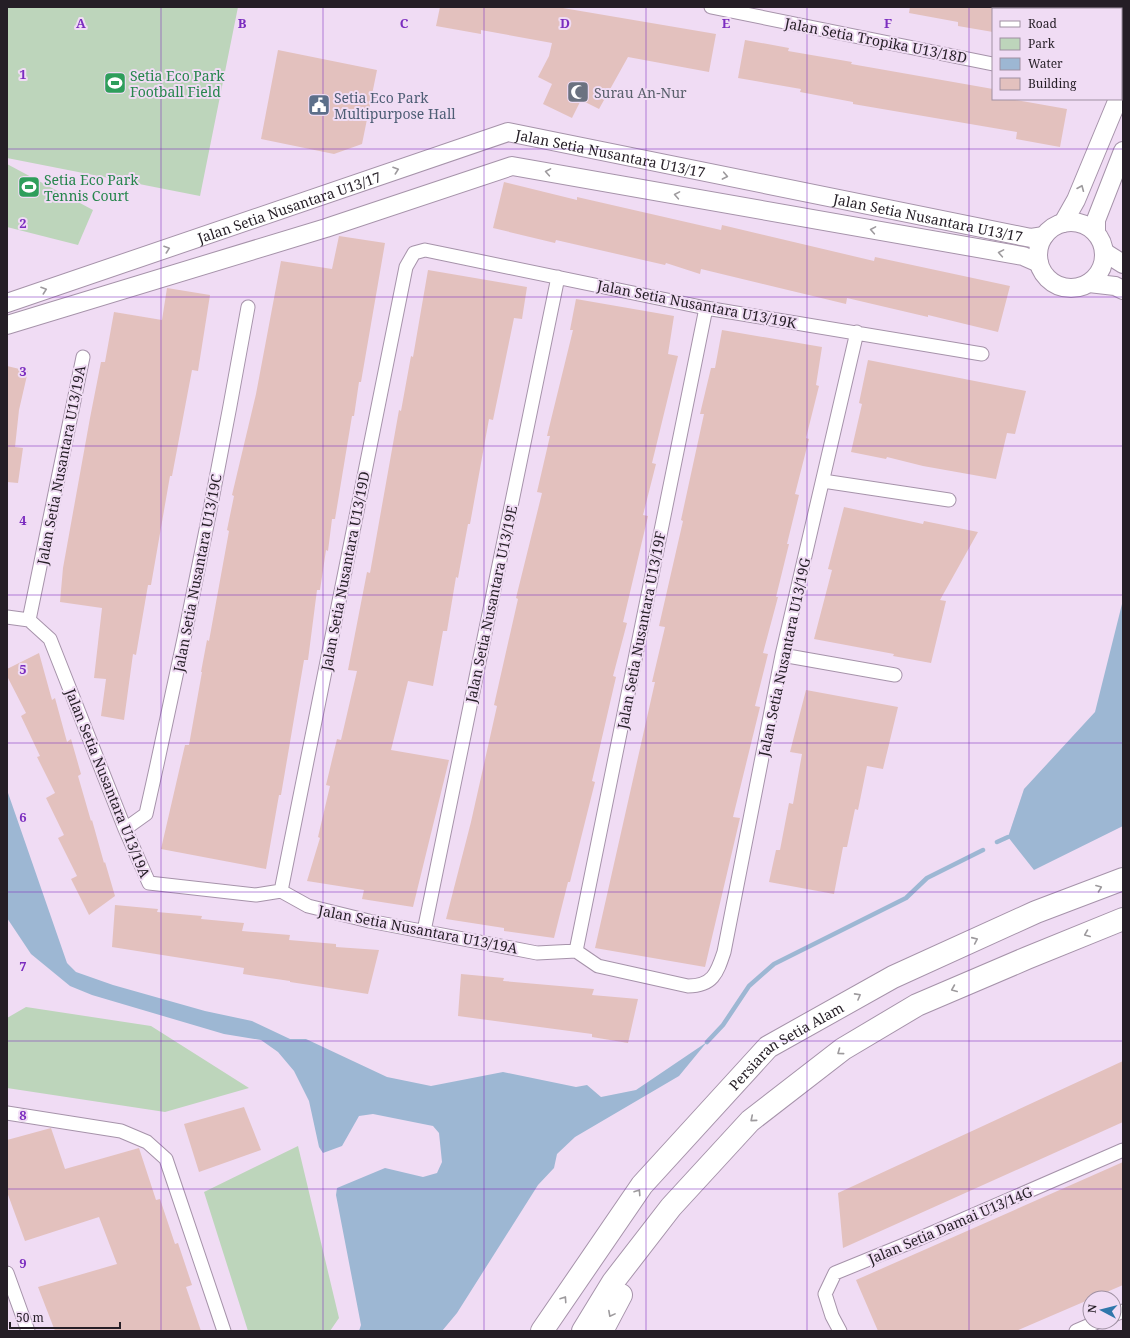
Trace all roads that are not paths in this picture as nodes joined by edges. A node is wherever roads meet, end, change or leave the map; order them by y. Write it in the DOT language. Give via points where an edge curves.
graph roads {
  1 [pos="711,7"];
  2 [pos="992,64"];
  3 [pos="1118,100"];
  4 [pos="1123,151"];
  5 [pos="1063,223"];
  6 [pos="1096,233"];
  7 [pos="1044,236"];
  8 [pos="1104,252"];
  9 [pos="414,253"];
  10 [pos="1039,263"];
  11 [pos="1123,264"];
  12 [pos="558,277"];
  13 [pos="1089,283"];
  14 [pos="1123,290"];
  15 [pos="7,303"];
  16 [pos="248,306"];
  17 [pos="706,308"];
  18 [pos="7,325"];
  19 [pos="856,332"];
  20 [pos="982,354"];
  21 [pos="82,356"];
  22 [pos="823,481"];
  23 [pos="949,500"];
  24 [pos="7,617"];
  25 [pos="29,620"];
  26 [pos="782,655"];
  27 [pos="895,675"];
  28 [pos="125,829"];
  29 [pos="1123,879"];
  30 [pos="281,891"];
  31 [pos="1123,919"];
  32 [pos="424,931"];
  33 [pos="576,951"];
  34 [pos="7,1113"];
  35 [pos="1123,1150"];
  36 [pos="671,1207"];
  37 [pos="7,1273"];
  38 [pos="28,1331"];
  39 [pos="224,1331"];
  40 [pos="542,1331"];
  41 [pos="583,1331"];
  42 [pos="602,1331"];
  43 [pos="840,1331"];
  1 -- 2 [label="street, Jalan Setia Tropika U13/18D"];
  5 -- 3 [label="main road, one-way" via="1076,200"];
  4 -- 6 [label="main road" via="1096,220"];
  5 -- 6 [label="main road" via="1081,224"];
  5 -- 7 [label="main road" via="1052,228"];
  6 -- 8 [label="main road"];
  7 -- 10 [label="main road" via="1040,244"];
  15 -- 7 [label="main road, Jalan Setia Nusantara U13/17, one-way" via="508,132 1031,238"];
  8 -- 11 [label="main road"];
  8 -- 13 [label="main road" via="1101,270"];
  9 -- 12 [label="street, Jalan Setia Nusantara U13/19K" via="425,250"];
  9 -- 30 [label="street, Jalan Setia Nusantara U13/19D" via="406,267"];
  10 -- 13 [label="main road" via="1043,273 1059,286 1079,287"];
  10 -- 18 [label="main road, Jalan Setia Nusantara U13/17, one-way" via="1023,256 512,166 326,228"];
  12 -- 17 [label="street, Jalan Setia Nusantara U13/19K"];
  12 -- 32 [label="street, Jalan Setia Nusantara U13/19E"];
  13 -- 14 [label="main road" via="1115,286"];
  16 -- 28 [label="street, Jalan Setia Nusantara U13/19C" via="222,451 146,814"];
  17 -- 19 [label="street, Jalan Setia Nusantara U13/19K"];
  17 -- 33 [label="street, Jalan Setia Nusantara U13/19F"];
  19 -- 20 [label="street, Jalan Setia Nusantara U13/19K"];
  19 -- 22 [label="street, Jalan Setia Nusantara U13/19G"];
  21 -- 25 [label="street, Jalan Setia Nusantara U13/19A"];
  22 -- 23 [label="street"];
  22 -- 26 [label="street, Jalan Setia Nusantara U13/19G"];
  24 -- 25 [label="street"];
  25 -- 28 [label="street, Jalan Setia Nusantara U13/19A" via="50,639"];
  26 -- 27 [label="street"];
  26 -- 33 [label="street, Jalan Setia Nusantara U13/19G" via="719,968 710,980 700,986 688,986 598,966"];
  28 -- 30 [label="street, Jalan Setia Nusantara U13/19A" via="149,883 256,895"];
  40 -- 29 [label="highway, Persiaran Setia Alam, one-way" via="642,1186 768,1047 893,977 1036,912"];
  30 -- 32 [label="street, Jalan Setia Nusantara U13/19A" via="308,906"];
  31 -- 36 [label="highway, one-way" via="917,1005 842,1049 750,1121"];
  32 -- 33 [label="street, Jalan Setia Nusantara U13/19A" via="538,953"];
  34 -- 39 [label="street" via="121,1131 147,1142 166,1159"];
  35 -- 43 [label="street, Jalan Setia Damai U13/14G" via="835,1273 825,1294"];
  36 -- 41 [label="highway" via="613,1282"];
  36 -- 42 [label="highway, one-way"];
  37 -- 38 [label="street"];
}
